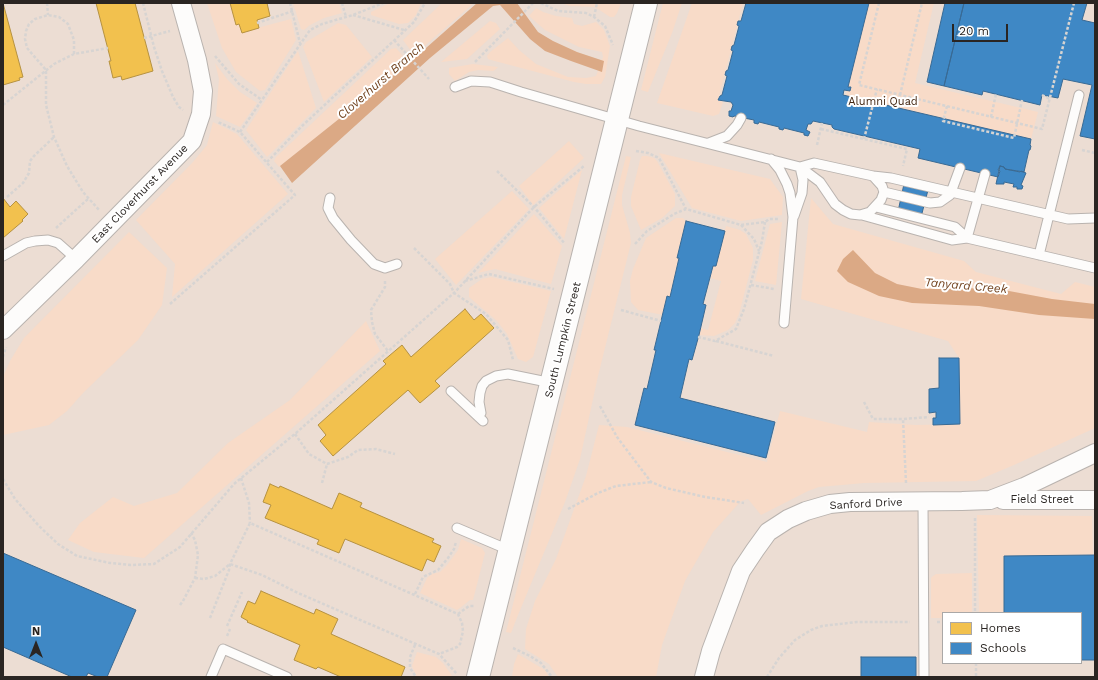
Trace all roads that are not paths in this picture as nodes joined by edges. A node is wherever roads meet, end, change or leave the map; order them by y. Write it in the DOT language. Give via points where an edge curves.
graph roads {
  1 [pos="181,3"];
  2 [pos="646,3"];
  3 [pos="456,87"];
  4 [pos="1079,94"];
  5 [pos="741,118"];
  6 [pos="618,120"];
  7 [pos="708,143"];
  8 [pos="771,159"];
  9 [pos="800,167"];
  10 [pos="960,168"];
  11 [pos="986,174"];
  12 [pos="872,176"];
  13 [pos="884,192"];
  14 [pos="952,192"];
  15 [pos="330,198"];
  16 [pos="978,198"];
  17 [pos="876,207"];
  18 [pos="1049,214"];
  19 [pos="860,215"];
  20 [pos="793,217"];
  21 [pos="1095,218"];
  22 [pos="967,238"];
  23 [pos="1039,255"];
  24 [pos="3,256"];
  25 [pos="76,259"];
  26 [pos="397,264"];
  27 [pos="1095,268"];
  28 [pos="784,323"];
  29 [pos="3,330"];
  30 [pos="552,383"];
  31 [pos="451,391"];
  32 [pos="1095,453"];
  33 [pos="990,500"];
  34 [pos="1095,500"];
  35 [pos="923,502"];
  36 [pos="457,528"];
  37 [pos="510,550"];
  38 [pos="467,675"];
  39 [pos="211,677"];
  40 [pos="287,677"];
  41 [pos="704,677"];
  42 [pos="924,677"];
  1 -- 25 [label="street, East Cloverhurst Avenue" via="202,91 202,114 192,140"];
  2 -- 6 [label="main road, South Lumpkin Street"];
  3 -- 6 [label="lane" via="471,81 490,82"];
  4 -- 18 [label="lane"];
  5 -- 7 [label="lane" via="727,136"];
  6 -- 7 [label="lane"];
  6 -- 30 [label="main road, South Lumpkin Street"];
  7 -- 8 [label="lane"];
  8 -- 9 [label="lane"];
  8 -- 20 [label="lane" via="787,184"];
  9 -- 12 [label="lane" via="814,163"];
  9 -- 19 [label="lane" via="820,182 842,210"];
  9 -- 20 [label="lane" via="802,193"];
  10 -- 14 [label="lane"];
  11 -- 16 [label="lane"];
  12 -- 13 [label="lane"];
  12 -- 14 [label="lane"];
  13 -- 14 [label="lane" via="936,203 944,201"];
  13 -- 17 [label="lane"];
  14 -- 16 [label="lane"];
  15 -- 26 [label="lane" via="328,208 333,218 374,264 385,268"];
  16 -- 18 [label="lane"];
  16 -- 22 [label="lane"];
  17 -- 19 [label="lane"];
  17 -- 22 [label="lane" via="956,227"];
  18 -- 21 [label="lane" via="1068,219"];
  18 -- 23 [label="lane"];
  19 -- 22 [label="lane" via="952,240"];
  20 -- 28 [label="lane"];
  22 -- 23 [label="lane"];
  23 -- 27 [label="lane"];
  24 -- 25 [label="lane" via="26,243 42,240 56,242"];
  25 -- 29 [label="street, East Cloverhurst Avenue"];
  30 -- 31 [label="lane" via="508,374 496,376 482,386 479,402 482,417"];
  30 -- 37 [label="main road, South Lumpkin Street"];
  32 -- 33 [label="street, Sanford Drive" via="1024,487"];
  33 -- 34 [label="street, Field Street"];
  33 -- 35 [label="street, Sanford Drive"];
  35 -- 41 [label="street, Sanford Drive" via="830,504 788,519 768,532 741,571"];
  35 -- 42 [label="lane"];
  36 -- 37 [label="lane"];
  37 -- 38 [label="main road, South Lumpkin Street"];
  39 -- 40 [label="lane" via="223,649"];
}
